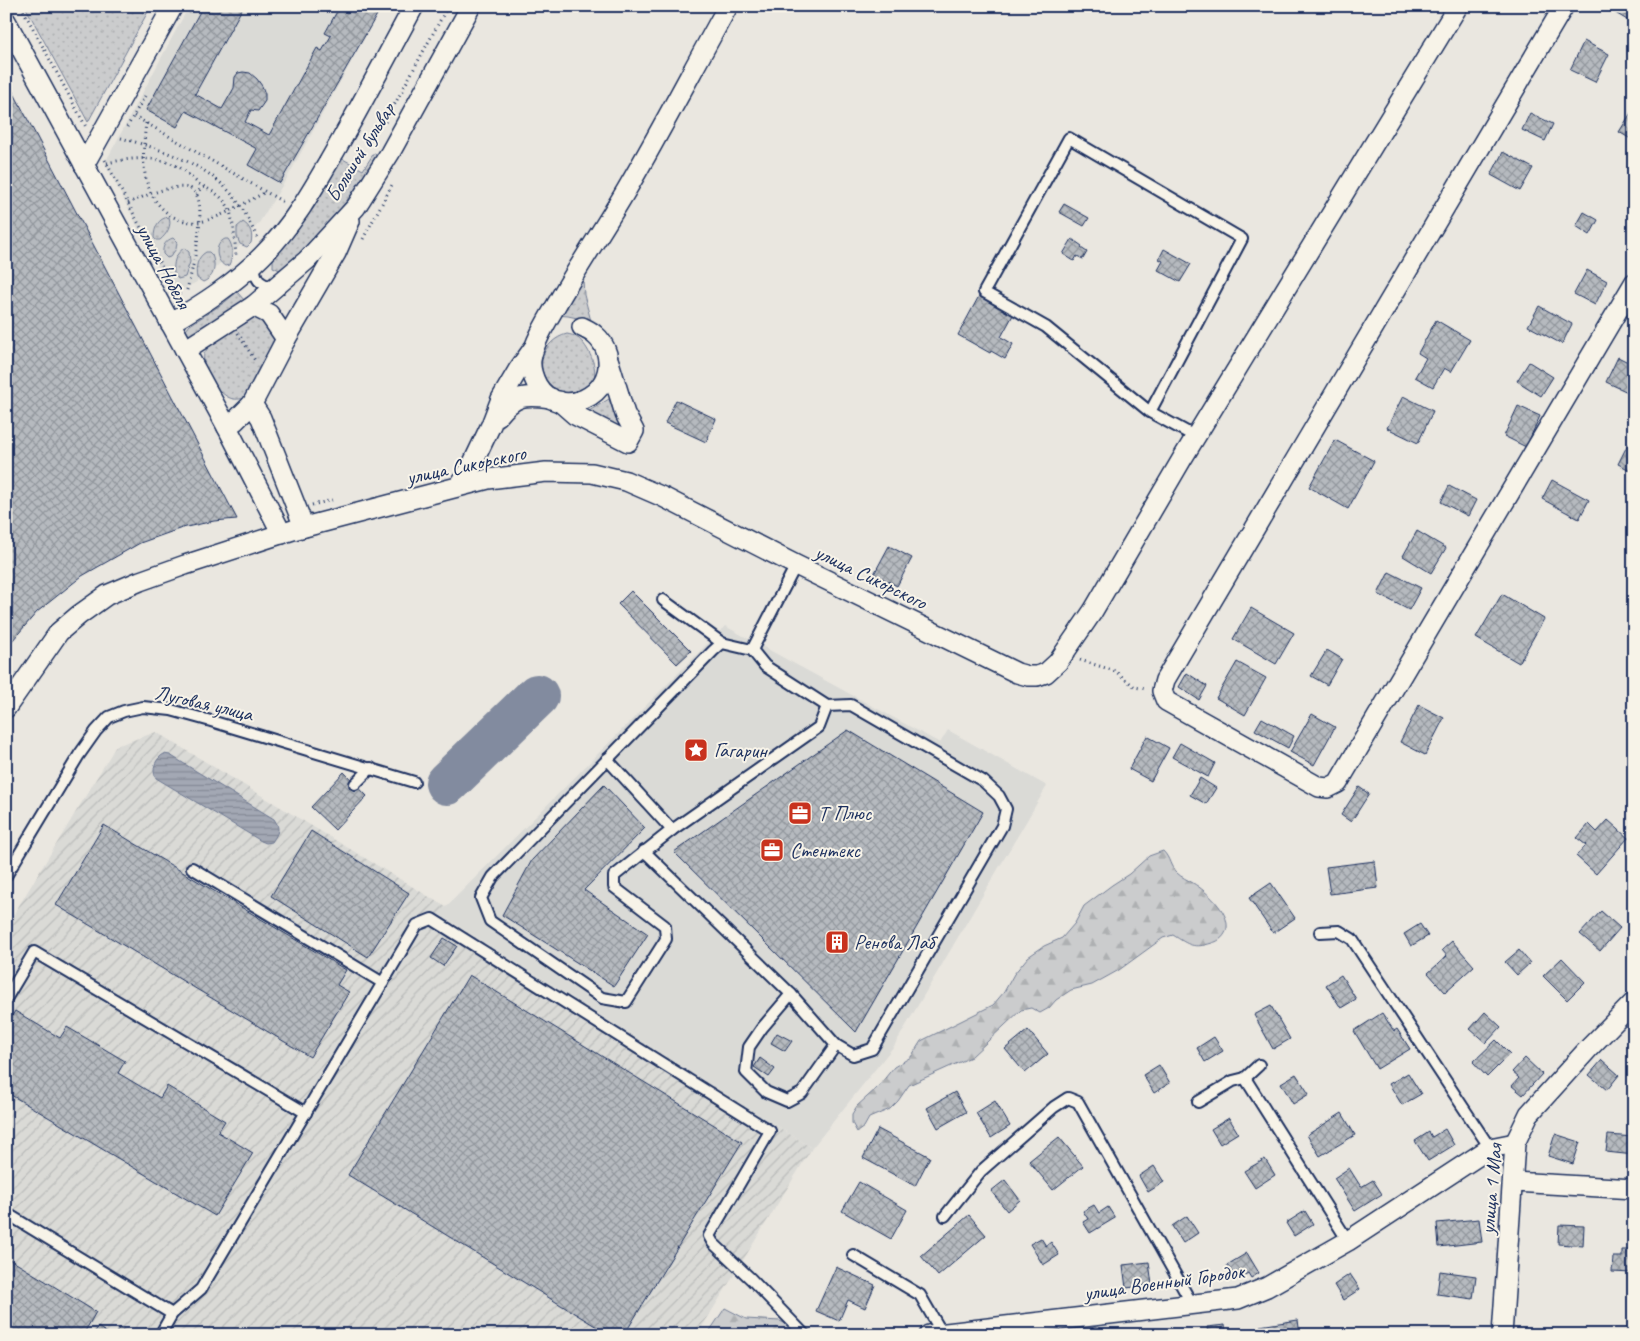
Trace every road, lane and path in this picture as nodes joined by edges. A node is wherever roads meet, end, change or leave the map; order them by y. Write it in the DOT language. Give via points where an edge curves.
graph roads {
  1 [pos="172,6"];
  2 [pos="414,6"];
  3 [pos="448,6"];
  4 [pos="471,6"];
  5 [pos="728,6"];
  6 [pos="1458,6"];
  7 [pos="1564,6"];
  8 [pos="6,21"];
  9 [pos="134,116"];
  10 [pos="146,123"];
  11 [pos="382,128"];
  12 [pos="347,129"];
  13 [pos="378,136"];
  14 [pos="121,138"];
  15 [pos="144,144"];
  16 [pos="374,144"];
  17 [pos="390,154"];
  18 [pos="143,159"];
  19 [pos="107,163"];
  20 [pos="84,165"];
  21 [pos="190,177"];
  22 [pos="395,179"];
  23 [pos="185,187"];
  24 [pos="206,187"];
  25 [pos="266,192"];
  26 [pos="151,194"];
  27 [pos="197,194"];
  28 [pos="290,196"];
  29 [pos="128,203"];
  30 [pos="286,204"];
  31 [pos="240,205"];
  32 [pos="356,207"];
  33 [pos="229,210"];
  34 [pos="282,210"];
  35 [pos="200,222"];
  36 [pos="264,234"];
  37 [pos="363,239"];
  38 [pos="248,260"];
  39 [pos="1634,283"];
  40 [pos="171,284"];
  41 [pos="274,288"];
  42 [pos="193,292"];
  43 [pos="185,296"];
  44 [pos="253,306"];
  45 [pos="230,321"];
  46 [pos="170,323"];
  47 [pos="582,327"];
  48 [pos="286,339"];
  49 [pos="534,348"];
  50 [pos="185,350"];
  51 [pos="608,361"];
  52 [pos="267,374"];
  53 [pos="555,400"];
  54 [pos="252,404"];
  55 [pos="1150,412"];
  56 [pos="491,425"];
  57 [pos="227,427"];
  58 [pos="1196,437"];
  59 [pos="459,486"];
  60 [pos="334,500"];
  61 [pos="297,508"];
  62 [pos="304,528"];
  63 [pos="282,534"];
  64 [pos="796,564"];
  65 [pos="663,600"];
  66 [pos="722,643"];
  67 [pos="752,650"];
  68 [pos="1062,655"];
  69 [pos="1162,691"];
  70 [pos="827,706"];
  71 [pos="6,708"];
  72 [pos="607,759"];
  73 [pos="371,768"];
  74 [pos="414,782"];
  75 [pos="355,784"];
  76 [pos="672,830"];
  77 [pos="644,851"];
  78 [pos="192,868"];
  79 [pos="6,876"];
  80 [pos="1320,932"];
  81 [pos="383,983"];
  82 [pos="791,994"];
  83 [pos="6,999"];
  84 [pos="1634,1002"];
  85 [pos="836,1045"];
  86 [pos="1259,1065"];
  87 [pos="1246,1078"];
  88 [pos="1198,1102"];
  89 [pos="306,1113"];
  90 [pos="1515,1143"];
  91 [pos="1490,1148"];
  92 [pos="1514,1182"];
  93 [pos="1634,1189"];
  94 [pos="6,1213"];
  95 [pos="945,1216"];
  96 [pos="1348,1241"];
  97 [pos="853,1254"];
  98 [pos="1192,1304"];
  99 [pos="172,1314"];
  100 [pos="936,1334"];
  101 [pos="160,1335"];
  102 [pos="805,1335"];
  103 [pos="1502,1335"];
  1 -- 20 [label="street"];
  2 -- 12 [label="street, Большой бульвар"];
  3 -- 11 [label="path"];
  4 -- 17 [label="street, Большой бульвар"];
  5 -- 49 [label="street"];
  6 -- 58 [label="street"];
  7 -- 69 [label="street" via="1165,680"];
  8 -- 20 [label="street, улица Нобеля"];
  9 -- 10 [label="path"];
  10 -- 15 [label="path"];
  10 -- 25 [label="path"];
  12 -- 16 [label="path"];
  12 -- 38 [label="street, Большой бульвар" via="306,202 283,232"];
  13 -- 16 [label="path"];
  14 -- 15 [label="path"];
  15 -- 18 [label="path"];
  15 -- 31 [label="path" via="204,171 222,184"];
  16 -- 17 [label="path"];
  17 -- 32 [label="street, Большой бульвар"];
  18 -- 19 [label="path"];
  18 -- 21 [label="path" via="171,163"];
  18 -- 26 [label="path"];
  20 -- 46 [label="street, улица Нобеля"];
  21 -- 23 [label="path" via="191,182"];
  21 -- 24 [label="path"];
  22 -- 37 [label="path"];
  23 -- 26 [label="path"];
  23 -- 27 [label="path"];
  24 -- 27 [label="path"];
  24 -- 33 [label="path" via="222,197"];
  25 -- 30 [label="path"];
  25 -- 31 [label="path"];
  26 -- 29 [label="path"];
  26 -- 35 [label="path" via="174,217 186,222"];
  27 -- 35 [label="path"];
  28 -- 30 [label="path"];
  30 -- 34 [label="path"];
  31 -- 33 [label="path"];
  31 -- 36 [label="path" via="259,240"];
  32 -- 41 [label="street, Большой бульвар" via="307,260"];
  32 -- 48 [label="street" via="336,252"];
  33 -- 35 [label="path"];
  33 -- 38 [label="path" via="237,260"];
  35 -- 43 [label="path"];
  38 -- 41 [label="lane" via="259,281"];
  38 -- 46 [label="street, Большой бульвар" via="235,281"];
  39 -- 69 [label="street" via="1338,783 1328,788 1319,787 1166,701"];
  40 -- 43 [label="path" via="176,294"];
  41 -- 44 [label="street, Большой бульвар"];
  42 -- 43 [label="path"];
  44 -- 45 [label="street, Большой бульвар"];
  44 -- 48 [label="street" via="269,314"];
  45 -- 50 [label="street, Большой бульвар"];
  45 -- 52 [label="path" via="259,368"];
  46 -- 50 [label="street, улица Нобеля"];
  47 -- 51 [label="street" via="596,335 605,348"];
  48 -- 52 [label="street"];
  49 -- 53 [label="street" via="530,362 533,376 540,389"];
  49 -- 56 [label="street" via="505,392"];
  50 -- 57 [label="street, улица Нобеля"];
  51 -- 53 [label="street" via="607,376 600,389 588,398 574,403"];
  51 -- 53 [label="street" via="625,414 634,431 628,442 575,415"];
  52 -- 54 [label="street"];
  53 -- 56 [label="street" via="534,396 518,398 508,404"];
  54 -- 57 [label="street"];
  54 -- 61 [label="street" via="261,418"];
  55 -- 55 [label="lane" via="1046,327 984,292 1069,138 1242,239"];
  55 -- 58 [label="lane"];
  56 -- 59 [label="street"];
  57 -- 63 [label="street, улица Нобеля"];
  58 -- 68 [label="street" via="1093,611"];
  59 -- 62 [label="street, улица Сикорского"];
  59 -- 64 [label="street, улица Сикорского" via="546,472 592,473 626,481 663,497"];
  60 -- 61 [label="path"];
  61 -- 62 [label="street"];
  62 -- 63 [label="street, улица Сикорского"];
  63 -- 71 [label="street, улица Сикорского" via="185,565 107,595 59,632"];
  64 -- 67 [label="lane"];
  64 -- 68 [label="street, улица Сикорского" via="1017,673 1028,676 1046,673"];
  65 -- 66 [label="lane"];
  66 -- 67 [label="lane"];
  66 -- 72 [label="lane"];
  67 -- 70 [label="lane" via="765,666"];
  68 -- 69 [label="path" via="1115,671 1134,687"];
  70 -- 76 [label="lane" via="819,727"];
  70 -- 85 [label="lane" via="851,705 983,781 999,796 1006,809 1002,826 872,1049 853,1055"];
  72 -- 76 [label="lane"];
  72 -- 77 [label="lane" via="493,877 481,898 490,921 602,998 626,1002 666,939 664,926 614,887 614,876"];
  73 -- 74 [label="lane, Луговая улица"];
  73 -- 75 [label="lane"];
  73 -- 79 [label="lane, Луговая улица" via="171,710 143,706 124,710 109,717 96,730"];
  76 -- 77 [label="lane"];
  77 -- 82 [label="lane"];
  78 -- 81 [label="lane"];
  80 -- 91 [label="lane" via="1339,931 1352,939"];
  81 -- 89 [label="lane"];
  81 -- 102 [label="lane" via="417,925 432,919 770,1131 709,1236"];
  82 -- 85 [label="lane"];
  82 -- 85 [label="lane" via="749,1047 746,1072 766,1092 787,1101 802,1093"];
  83 -- 89 [label="lane" via="34,952"];
  84 -- 90 [label="street, улица 1 Мая" via="1529,1114"];
  86 -- 87 [label="lane"];
  87 -- 88 [label="lane" via="1232,1081"];
  87 -- 96 [label="lane"];
  89 -- 99 [label="lane" via="202,1289"];
  90 -- 91 [label="street, улица Военный Городок"];
  90 -- 92 [label="street, улица 1 Мая"];
  91 -- 96 [label="street, улица Военный Городок"];
  92 -- 93 [label="street"];
  92 -- 103 [label="street, улица 1 Мая"];
  94 -- 99 [label="lane"];
  95 -- 98 [label="lane" via="981,1171 1068,1098 1078,1102"];
  96 -- 98 [label="street, улица Военный Городок" via="1267,1288 1238,1298"];
  97 -- 100 [label="lane" via="920,1295"];
  98 -- 100 [label="street, улица Военный Городок"];
  99 -- 101 [label="lane"];
}
